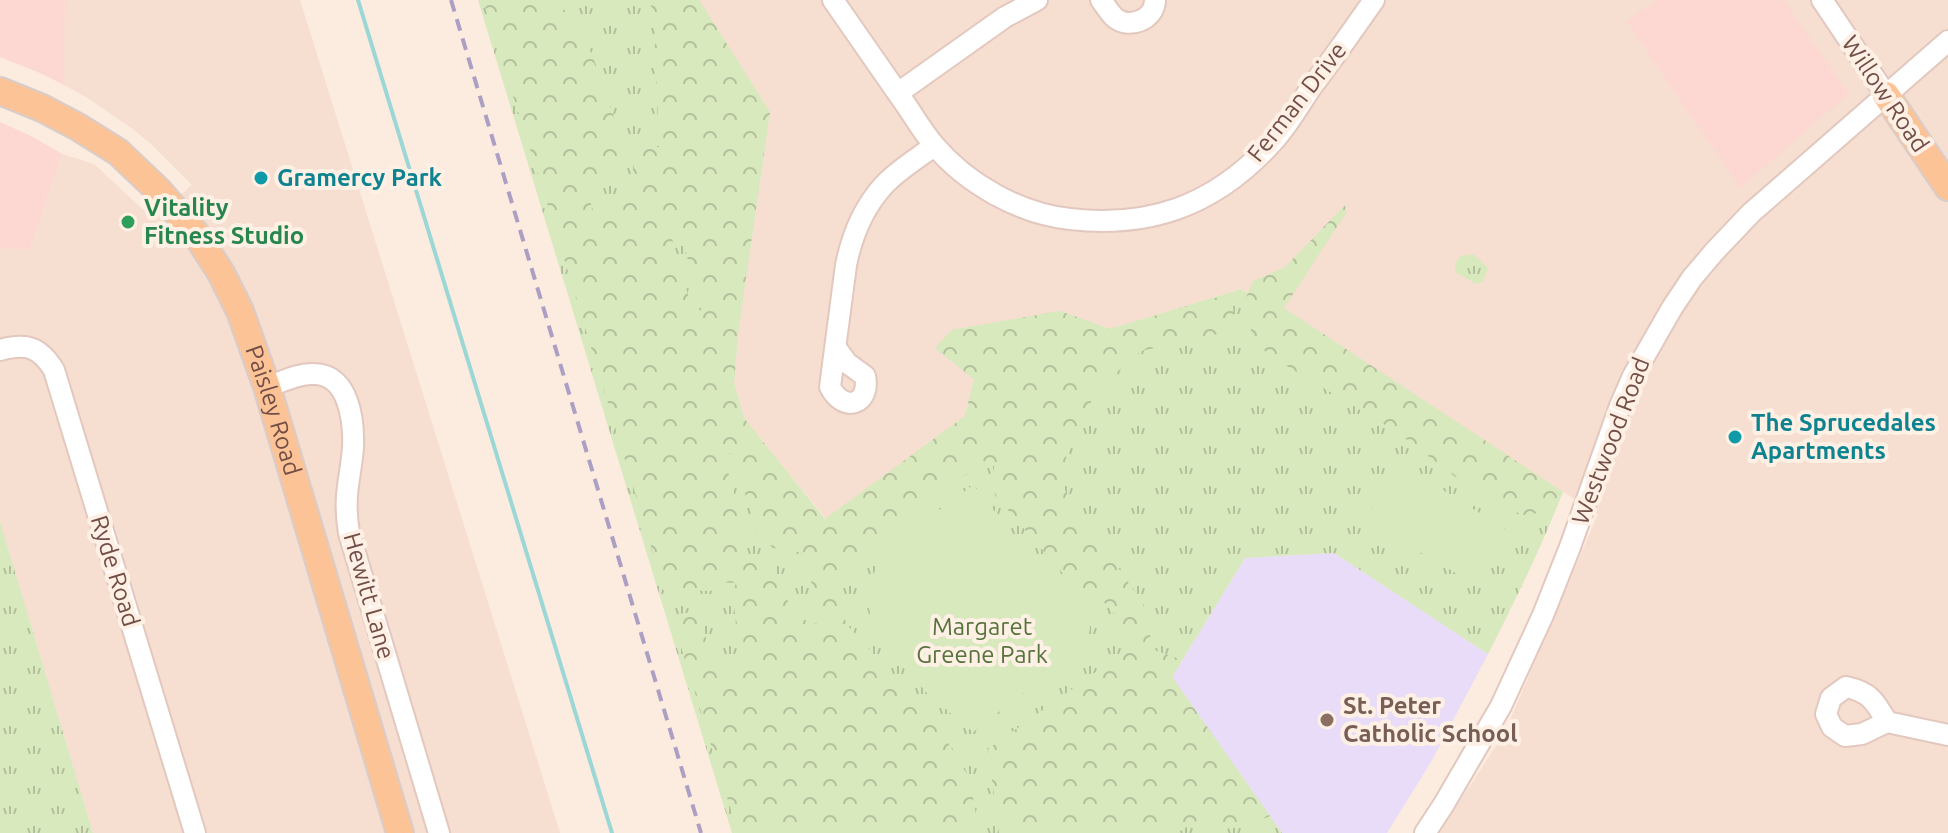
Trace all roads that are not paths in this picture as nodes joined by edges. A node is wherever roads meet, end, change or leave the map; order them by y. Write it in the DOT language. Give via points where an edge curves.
graph roads {
  1 [pos="833,0"];
  2 [pos="1037,0"];
  3 [pos="1101,0"];
  4 [pos="1155,0"];
  5 [pos="1374,0"];
  6 [pos="1822,0"];
  7 [pos="1948,41"];
  8 [pos="0,91"];
  9 [pos="898,93"];
  10 [pos="1886,95"];
  11 [pos="934,146"];
  12 [pos="1948,187"];
  13 [pos="836,348"];
  14 [pos="0,350"];
  15 [pos="267,387"];
  16 [pos="1887,722"];
  17 [pos="1948,735"];
  18 [pos="195,833"];
  19 [pos="400,833"];
  20 [pos="439,833"];
  21 [pos="1425,833"];
  1 -- 9 [label="street, Ferman Drive"];
  2 -- 9 [label="street"];
  3 -- 4 [label="street" via="1116,19 1130,23 1147,18"];
  5 -- 11 [label="street, Ferman Drive" via="1270,146 1238,176 1170,213 1098,223 1057,218 997,195 966,176"];
  6 -- 10 [label="street, Willow Road"];
  7 -- 10 [label="street, Westwood Road"];
  8 -- 15 [label="main road, Paisley Road" via="42,108 118,152 158,190 221,273"];
  9 -- 11 [label="street, Ferman Drive"];
  10 -- 12 [label="main road, Willow Road"];
  10 -- 21 [label="street, Westwood Road" via="1751,213 1672,308 1629,386 1543,615 1501,706"];
  11 -- 13 [label="street" via="886,184 858,224 846,265"];
  14 -- 18 [label="street, Ryde Road" via="19,345 34,349 54,370"];
  15 -- 19 [label="main road, Paisley Road"];
  15 -- 20 [label="street, Hewitt Lane" via="300,375 327,376 347,401 353,443 349,533"];
  16 -- 17 [label="street"];
}
